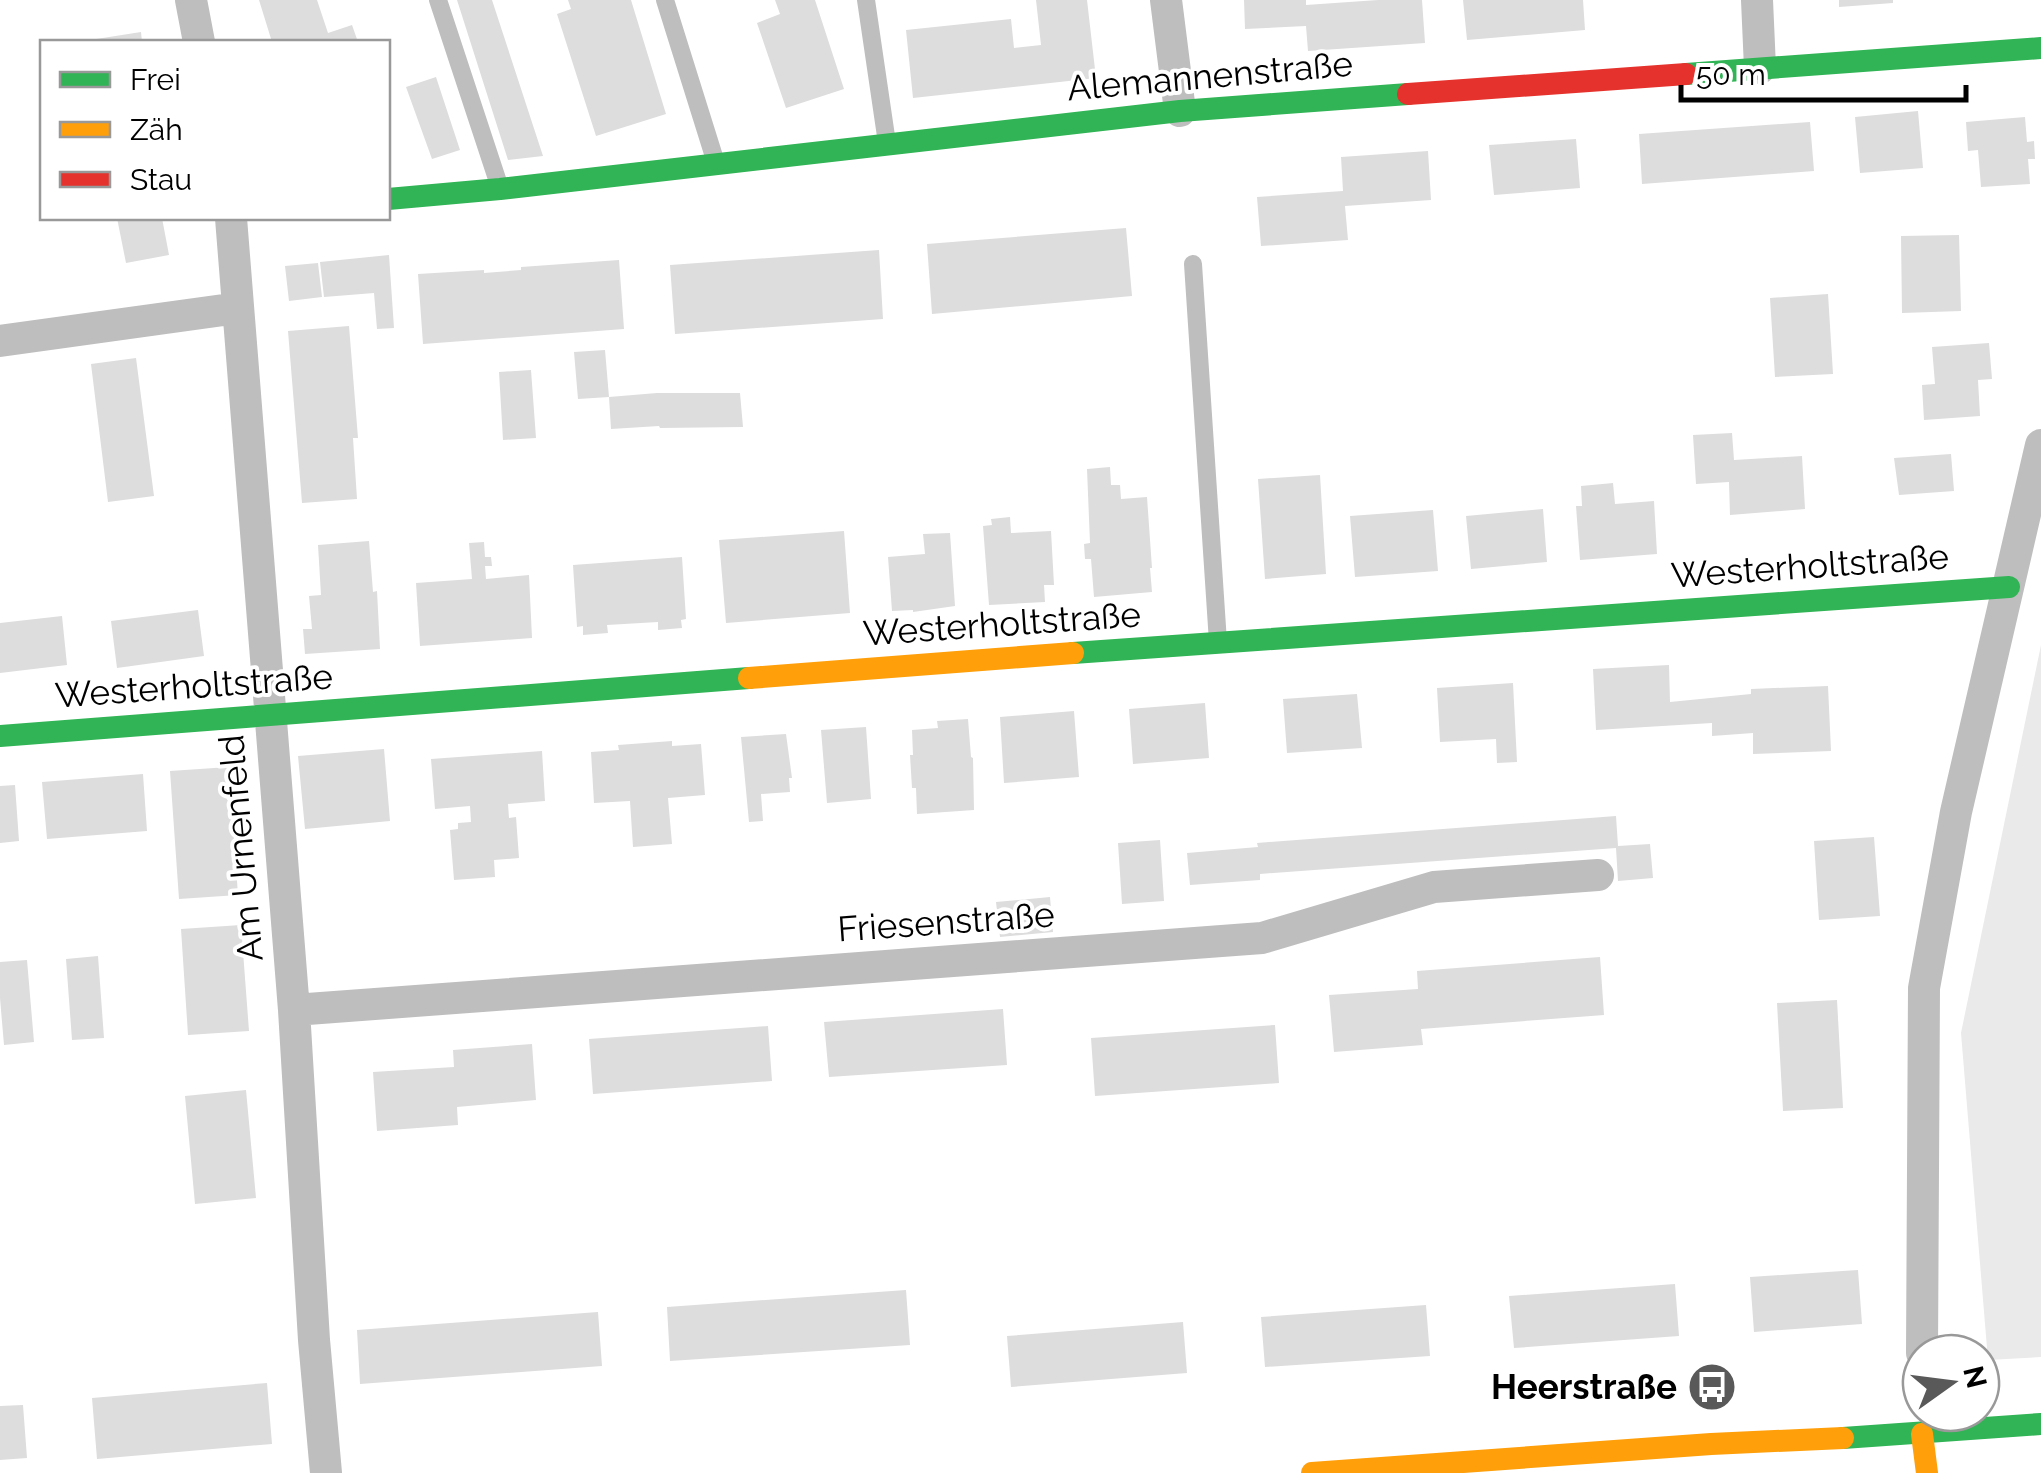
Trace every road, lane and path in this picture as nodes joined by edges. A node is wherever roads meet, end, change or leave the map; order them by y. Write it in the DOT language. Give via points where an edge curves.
graph roads {
  1 [pos="191,0"];
  2 [pos="438,0"];
  3 [pos="665,0"];
  4 [pos="866,0"];
  5 [pos="1166,0"];
  6 [pos="1757,0"];
  7 [pos="199,40"];
  8 [pos="2041,48"];
  9 [pos="1760,68"];
  10 [pos="1180,112"];
  11 [pos="886,143"];
  12 [pos="716,163"];
  13 [pos="500,189"];
  14 [pos="390,199"];
  15 [pos="231,220"];
  16 [pos="1193,264"];
  17 [pos="238,308"];
  18 [pos="0,341"];
  19 [pos="2041,445"];
  20 [pos="2009,587"];
  21 [pos="1218,642"];
  22 [pos="270,715"];
  23 [pos="0,736"];
  24 [pos="1598,875"];
  25 [pos="294,1010"];
  26 [pos="1922,1333"];
  27 [pos="2001,1424"];
  28 [pos="2041,1424"];
  29 [pos="1901,1426"];
  30 [pos="1923,1433"];
  31 [pos="326,1473"];
  32 [pos="1312,1473"];
  33 [pos="1927,1473"];
  1 -- 7 [label="street"];
  2 -- 13 [label="lane"];
  3 -- 12 [label="lane"];
  4 -- 11 [label="lane"];
  5 -- 10 [label="street"];
  6 -- 9 [label="street"];
  8 -- 9 [label="street, Alemannenstraße"];
  9 -- 10 [label="street, Alemannenstraße"];
  10 -- 11 [label="street, Alemannenstraße"];
  11 -- 12 [label="street, Alemannenstraße"];
  12 -- 13 [label="street, Alemannenstraße"];
  13 -- 14 [label="street, Alemannenstraße"];
  15 -- 17 [label="street, Am Urnenfeld"];
  16 -- 21 [label="lane"];
  17 -- 18 [label="street"];
  17 -- 22 [label="street, Am Urnenfeld"];
  19 -- 20 [label="street"];
  20 -- 21 [label="street, Westerholtstraße"];
  20 -- 26 [label="street" via="1956,812 1924,988"];
  21 -- 22 [label="street, Westerholtstraße"];
  22 -- 23 [label="street, Westerholtstraße"];
  22 -- 25 [label="street, Am Urnenfeld"];
  24 -- 25 [label="street, Friesenstraße" via="1434,887 1262,938"];
  25 -- 31 [label="street, Am Urnenfeld"];
  27 -- 28 [label="street"];
  29 -- 32 [label="street"];
  30 -- 33 [label="street"];
}
